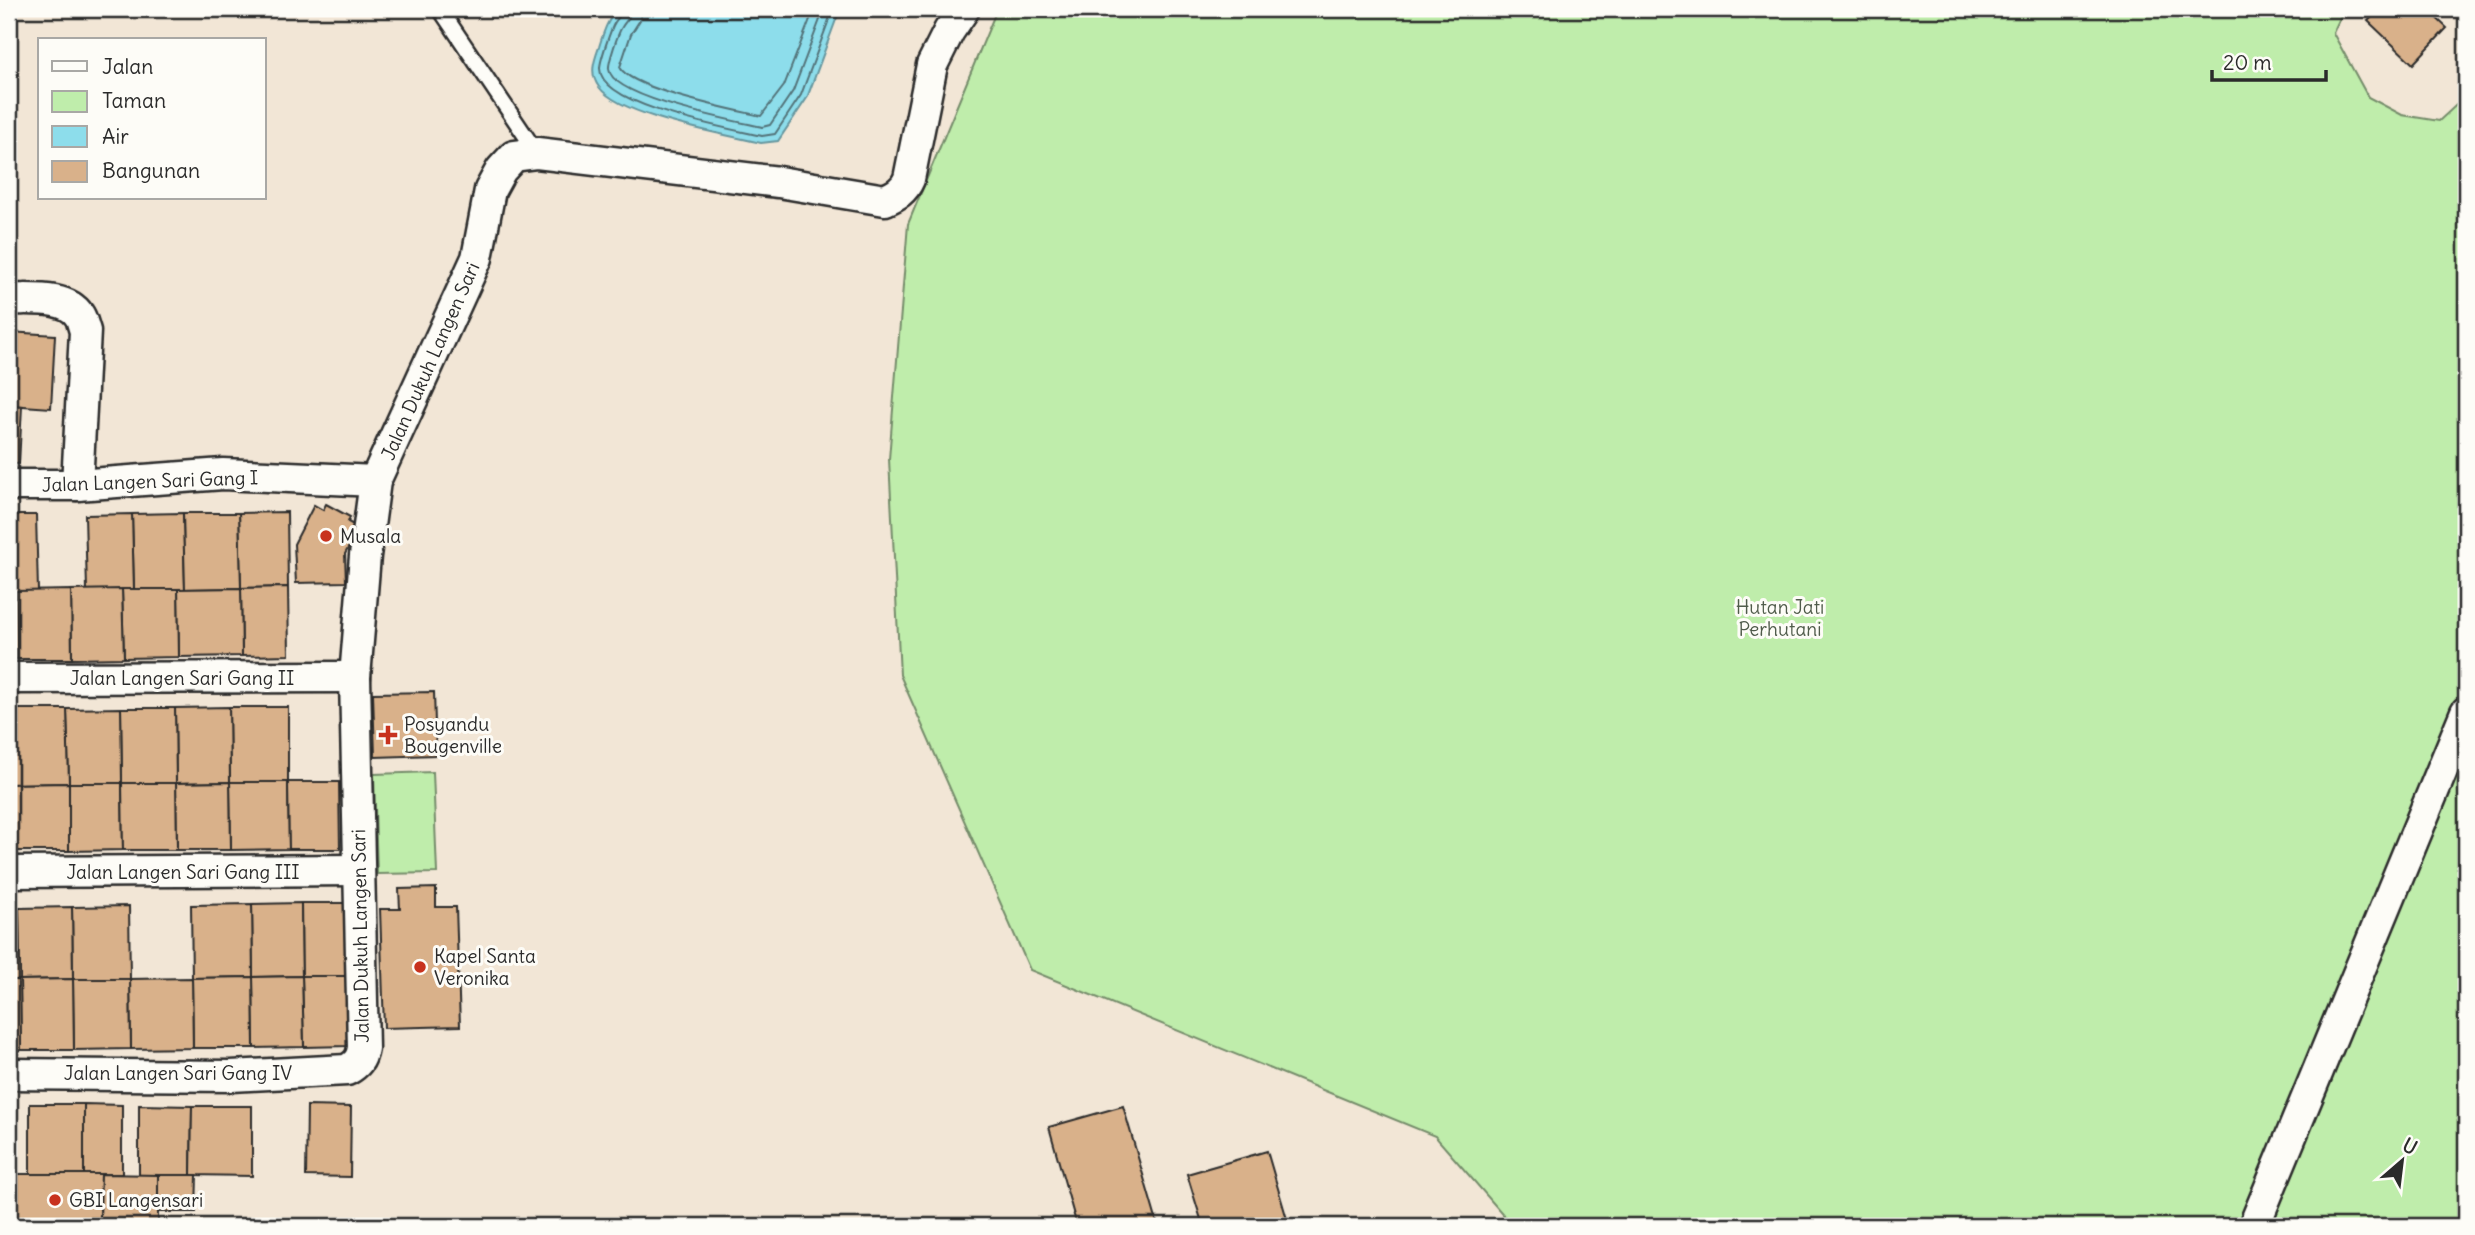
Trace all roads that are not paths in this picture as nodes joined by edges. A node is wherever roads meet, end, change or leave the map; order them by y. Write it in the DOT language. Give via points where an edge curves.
graph roads {
  1 [pos="440,9"];
  2 [pos="964,9"];
  3 [pos="537,153"];
  4 [pos="9,299"];
  5 [pos="375,481"];
  6 [pos="9,485"];
  7 [pos="77,485"];
  8 [pos="355,677"];
  9 [pos="9,678"];
  10 [pos="2466,712"];
  11 [pos="358,870"];
  12 [pos="9,872"];
  13 [pos="346,1070"];
  14 [pos="9,1074"];
  15 [pos="2254,1226"];
  1 -- 3 [label="lane"];
  2 -- 3 [label="street, Jalan Dukuh Langen Sari" via="932,65 909,180 897,195 885,200 779,182"];
  3 -- 5 [label="street, Jalan Dukuh Langen Sari" via="514,156 490,190 477,258"];
  4 -- 7 [label="street" via="58,302 80,316 85,331"];
  5 -- 7 [label="street, Jalan Langen Sari Gang I" via="223,474"];
  5 -- 8 [label="street, Jalan Dukuh Langen Sari"];
  6 -- 7 [label="street, Jalan Langen Sari Gang I"];
  8 -- 9 [label="street, Jalan Langen Sari Gang II"];
  8 -- 11 [label="street, Jalan Dukuh Langen Sari"];
  10 -- 15 [label="street"];
  11 -- 12 [label="street, Jalan Langen Sari Gang III"];
  11 -- 13 [label="street, Jalan Dukuh Langen Sari" via="363,1048 361,1058"];
  13 -- 14 [label="street, Jalan Langen Sari Gang IV" via="231,1076"];
}
